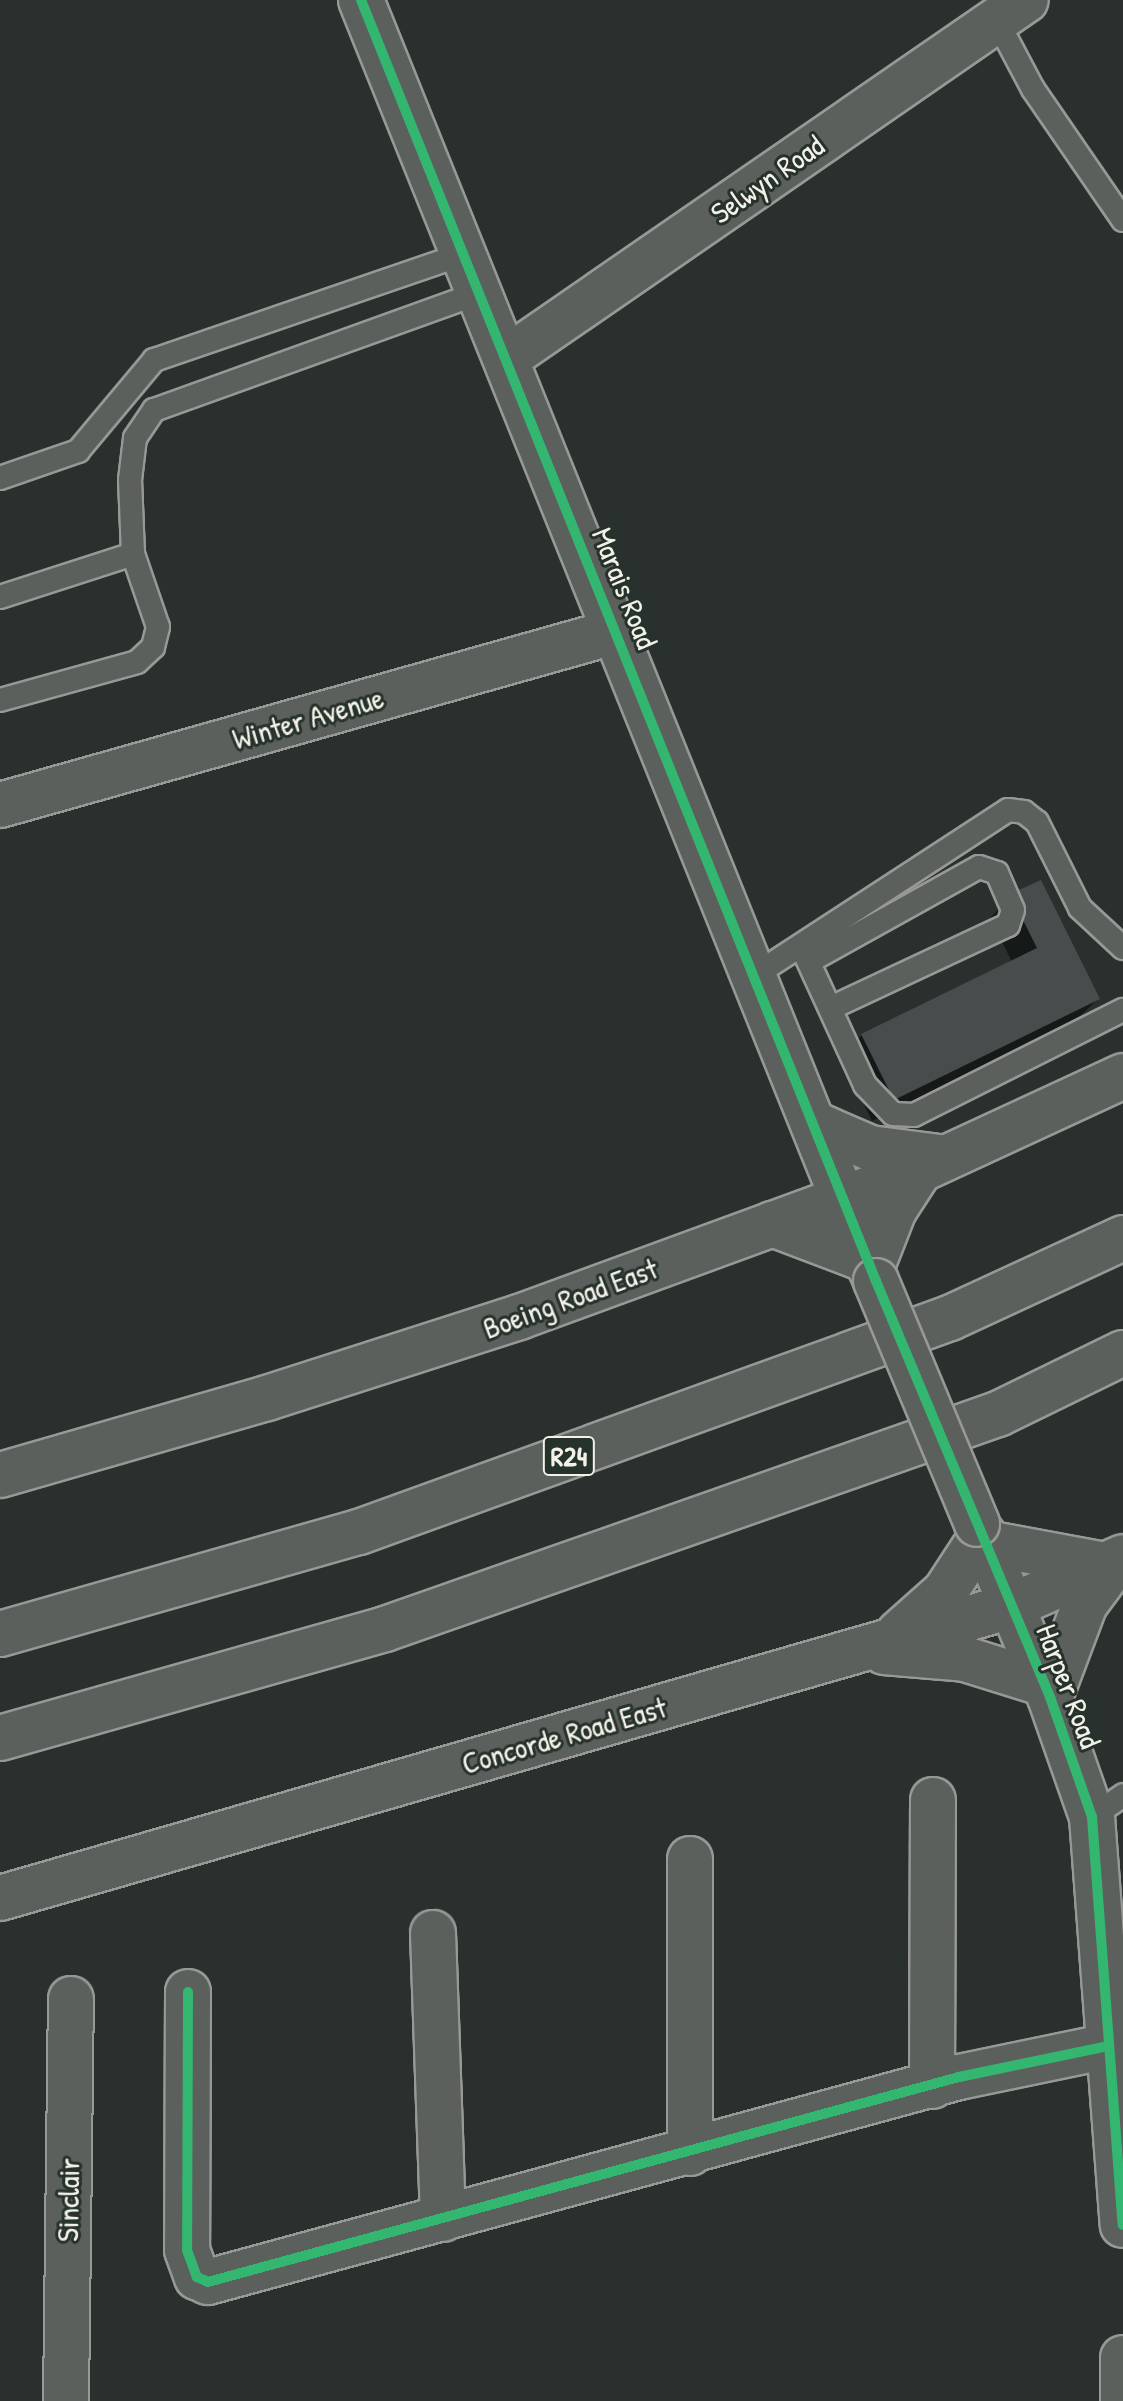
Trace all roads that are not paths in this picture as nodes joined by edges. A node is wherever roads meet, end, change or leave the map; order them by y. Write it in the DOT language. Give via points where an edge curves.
graph roads {
  1 [pos="361,0"];
  2 [pos="1012,10"];
  3 [pos="1123,220"];
  4 [pos="471,274"];
  5 [pos="507,358"];
  6 [pos="0,478"];
  7 [pos="133,554"];
  8 [pos="0,597"];
  9 [pos="617,631"];
  10 [pos="0,700"];
  11 [pos="0,805"];
  12 [pos="1123,948"];
  13 [pos="805,953"];
  14 [pos="755,975"];
  15 [pos="831,1008"];
  16 [pos="1123,1010"];
  17 [pos="1123,1076"];
  18 [pos="815,1124"];
  19 [pos="935,1164"];
  20 [pos="842,1195"];
  21 [pos="772,1224"];
  22 [pos="1123,1238"];
  23 [pos="871,1270"];
  24 [pos="1123,1353"];
  25 [pos="0,1475"];
  26 [pos="982,1533"];
  27 [pos="1116,1560"];
  28 [pos="1011,1606"];
  29 [pos="0,1634"];
  30 [pos="873,1646"];
  31 [pos="1047,1690"];
  32 [pos="0,1738"];
  33 [pos="933,1800"];
  34 [pos="1108,1806"];
  35 [pos="690,1859"];
  36 [pos="0,1898"];
  37 [pos="433,1933"];
  38 [pos="188,1992"];
  39 [pos="71,1999"];
  40 [pos="1113,2019"];
  41 [pos="932,2086"];
  42 [pos="690,2153"];
  43 [pos="443,2219"];
  44 [pos="1123,2225"];
  45 [pos="1123,2358"];
  46 [pos="66,2401"];
  47 [pos="1123,2401"];
  1 -- 4 [label="main road, Marais Road"];
  2 -- 3 [label="lane" via="1033,89"];
  2 -- 5 [label="main road, Selwyn Road"];
  4 -- 5 [label="main road, Marais Road"];
  4 -- 6 [label="lane" via="154,360 78,451"];
  4 -- 7 [label="lane" via="154,410 135,438 130,480"];
  5 -- 9 [label="main road, Marais Road"];
  7 -- 8 [label="lane"];
  7 -- 10 [label="lane" via="158,627 153,647 137,662"];
  9 -- 11 [label="main road, Winter Avenue"];
  9 -- 14 [label="main road, Marais Road"];
  12 -- 13 [label="lane" via="1080,908 1037,822 1024,812 1008,810"];
  13 -- 14 [label="lane"];
  13 -- 15 [label="lane"];
  13 -- 15 [label="lane" via="979,867 997,873 1013,910 1008,925"];
  14 -- 18 [label="main road, Marais Road"];
  15 -- 16 [label="lane" via="878,1104 893,1114 914,1115"];
  17 -- 19 [label="main road, Boeing Road East"];
  18 -- 19 [label="main road" via="870,1148"];
  18 -- 20 [label="main road, Marais Road"];
  19 -- 20 [label="main road, Boeing Road East"];
  19 -- 23 [label="main road" via="894,1210"];
  20 -- 21 [label="main road, Boeing Road East"];
  20 -- 23 [label="main road, Harper Road"];
  21 -- 23 [label="main road"];
  21 -- 25 [label="main road, Boeing Road East" via="519,1317 267,1398"];
  22 -- 29 [label="main road, R24" via="950,1318 359,1532"];
  23 -- 26 [label="main road, Harper Road, bridge"];
  24 -- 32 [label="main road" via="998,1414 385,1629"];
  26 -- 27 [label="main road"];
  26 -- 28 [label="main road, Harper Road"];
  26 -- 30 [label="main road" via="945,1592"];
  27 -- 28 [label="main road, Concorde Road East"];
  27 -- 31 [label="main road" via="1085,1604"];
  28 -- 30 [label="main road, Concorde Road East"];
  28 -- 31 [label="main road, Harper Road"];
  30 -- 31 [label="main road" via="965,1659"];
  30 -- 36 [label="main road, Concorde Road East"];
  31 -- 34 [label="main road, Harper Road"];
  33 -- 41 [label="main road"];
  34 -- 40 [label="main road, Harper Road"];
  35 -- 42 [label="main road"];
  37 -- 43 [label="main road"];
  38 -- 43 [label="main road" via="187,2250 197,2277 217,2282"];
  39 -- 46 [label="main road, Sinclair"];
  40 -- 41 [label="main road" via="1034,2058"];
  40 -- 44 [label="main road, Harper Road"];
  41 -- 42 [label="main road"];
  42 -- 43 [label="main road"];
  45 -- 47 [label="main road"];
}
